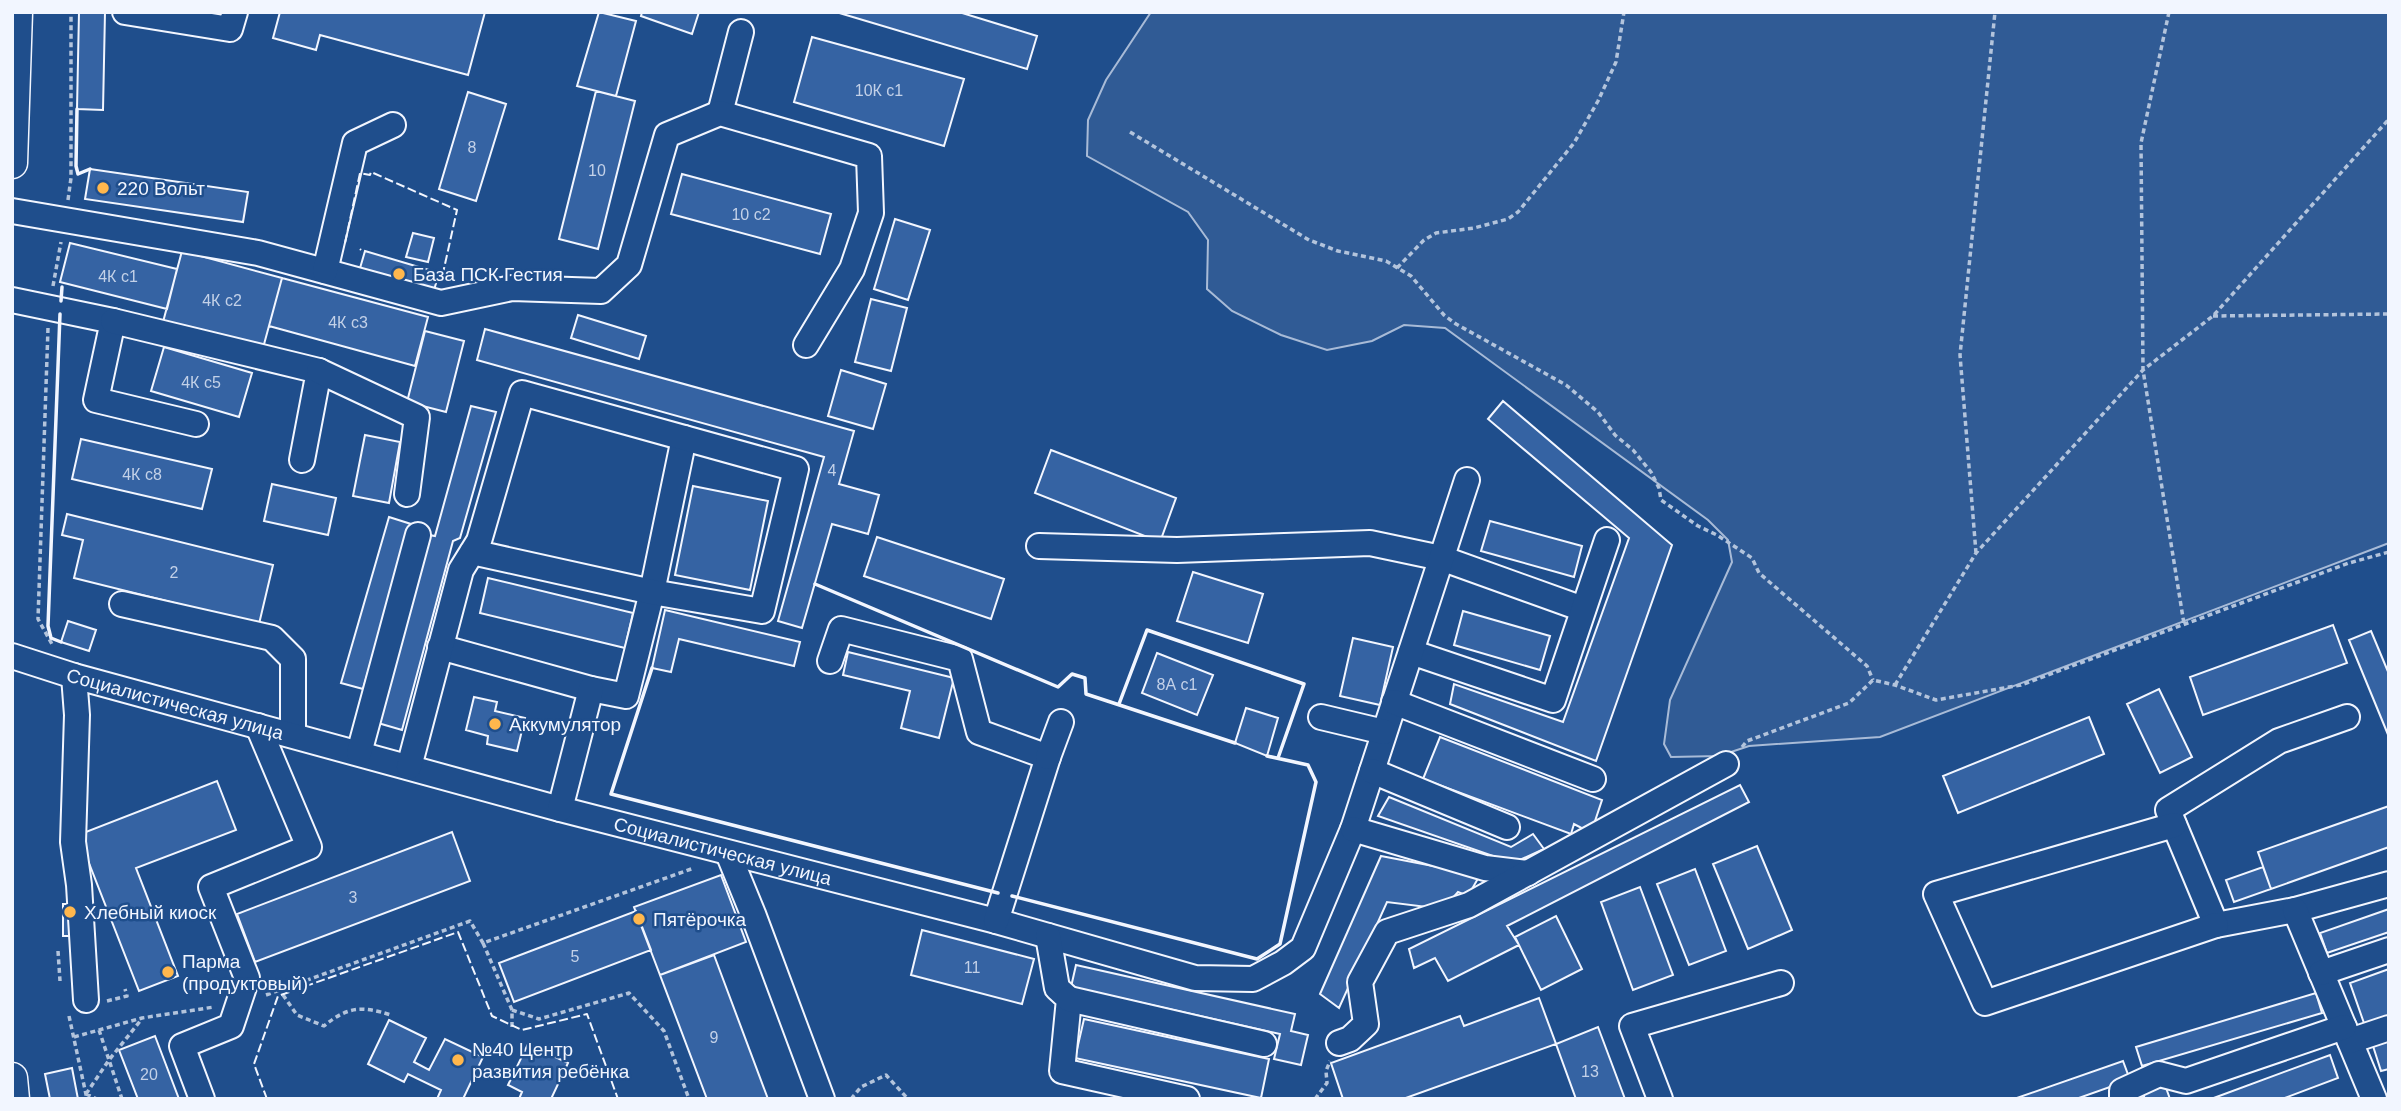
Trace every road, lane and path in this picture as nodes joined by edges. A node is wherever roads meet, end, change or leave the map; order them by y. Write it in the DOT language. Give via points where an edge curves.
graph roads {
  1 [pos="17,12"];
  2 [pos="71,12"];
  3 [pos="125,12"];
  4 [pos="234,12"];
  5 [pos="1624,12"];
  6 [pos="1995,12"];
  7 [pos="2169,12"];
  8 [pos="741,32"];
  9 [pos="720,113"];
  10 [pos="2389,119"];
  11 [pos="393,125"];
  12 [pos="1130,132"];
  13 [pos="12,163"];
  14 [pos="12,211"];
  15 [pos="65,220"];
  16 [pos="1397,268"];
  17 [pos="325,271"];
  18 [pos="12,300"];
  19 [pos="49,308"];
  20 [pos="2389,314"];
  21 [pos="2213,316"];
  22 [pos="113,321"];
  23 [pos="806,345"];
  24 [pos="2143,370"];
  25 [pos="319,371"];
  26 [pos="196,424"];
  27 [pos="684,438"];
  28 [pos="302,460"];
  29 [pos="1467,480"];
  30 [pos="407,494"];
  31 [pos="418,535"];
  32 [pos="1607,540"];
  33 [pos="1039,545"];
  34 [pos="472,552"];
  35 [pos="2389,552"];
  36 [pos="1976,553"];
  37 [pos="1441,558"];
  38 [pos="652,592"];
  39 [pos="122,604"];
  40 [pos="1583,609"];
  41 [pos="2184,624"];
  42 [pos="440,647"];
  43 [pos="1410,652"];
  44 [pos="12,656"];
  45 [pos="830,661"];
  46 [pos="75,676"];
  47 [pos="1873,680"];
  48 [pos="1895,685"];
  49 [pos="591,689"];
  50 [pos="1394,702"];
  51 [pos="1321,717"];
  52 [pos="2347,717"];
  53 [pos="1061,722"];
  54 [pos="258,726"];
  55 [pos="1384,732"];
  56 [pos="292,735"];
  57 [pos="359,753"];
  58 [pos="1048,757"];
  59 [pos="1726,764"];
  60 [pos="409,767"];
  61 [pos="1372,771"];
  62 [pos="1593,779"];
  63 [pos="560,809"];
  64 [pos="2174,825"];
  65 [pos="1507,827"];
  66 [pos="1353,828"];
  67 [pos="728,853"];
  68 [pos="702,865"];
  69 [pos="1528,873"];
  70 [pos="2389,884"];
  71 [pos="2295,910"];
  72 [pos="996,921"];
  73 [pos="2216,925"];
  74 [pos="1048,936"];
  75 [pos="484,943"];
  76 [pos="2389,950"];
  77 [pos="2321,973"];
  78 [pos="1781,983"];
  79 [pos="283,995"];
  80 [pos="1069,999"];
  81 [pos="86,1000"];
  82 [pos="239,1002"];
  83 [pos="512,1010"];
  84 [pos="391,1015"];
  85 [pos="142,1018"];
  86 [pos="512,1027"];
  87 [pos="2389,1028"];
  88 [pos="99,1030"];
  89 [pos="2347,1034"];
  90 [pos="74,1037"];
  91 [pos="1264,1044"];
  92 [pos="1339,1044"];
  93 [pos="109,1060"];
  94 [pos="12,1078"];
  95 [pos="87,1097"];
  96 [pos="14,1099"];
  97 [pos="97,1099"];
  98 [pos="122,1099"];
  99 [pos="202,1099"];
  100 [pos="689,1099"];
  101 [pos="822,1099"];
  102 [pos="851,1099"];
  103 [pos="908,1099"];
  104 [pos="1186,1099"];
  105 [pos="1315,1099"];
  106 [pos="1660,1099"];
  107 [pos="2122,1099"];
  108 [pos="2374,1099"];
  1 -- 13 [label="main road"];
  2 -- 15 [label="path" via="71,178"];
  3 -- 4 [label="street" via="230,29"];
  5 -- 16 [label="path" via="1616,62 1598,101 1574,143 1518,212 1508,219 1436,233"];
  6 -- 36 [label="path" via="1960,355"];
  7 -- 24 [label="path" via="2141,143"];
  8 -- 9 [label="street"];
  9 -- 17 [label="street" via="667,135 629,265 601,291 512,288 441,303"];
  9 -- 23 [label="street" via="869,156 871,213 852,269"];
  10 -- 21 [label="path"];
  11 -- 17 [label="street" via="355,144"];
  12 -- 16 [label="path" via="1309,240"];
  14 -- 15 [label="street"];
  15 -- 17 [label="street" via="258,253"];
  15 -- 19 [label="path"];
  16 -- 47 [label="path" via="1411,276 1456,324 1566,385 1598,412 1651,472 1661,500 1752,558 1759,573 1867,666"];
  18 -- 19 [label="street"];
  19 -- 22 [label="street"];
  19 -- 46 [label="path" via="38,619"];
  20 -- 21 [label="path"];
  21 -- 24 [label="path"];
  22 -- 25 [label="street"];
  22 -- 26 [label="street" via="96,400"];
  24 -- 36 [label="path"];
  24 -- 41 [label="path"];
  25 -- 28 [label="street"];
  25 -- 30 [label="street" via="417,416"];
  27 -- 34 [label="street" via="522,393"];
  27 -- 38 [label="street"];
  27 -- 38 [label="street" via="796,469 762,611"];
  29 -- 37 [label="street, Социалистическая улица"];
  31 -- 57 [label="street"];
  32 -- 40 [label="street"];
  33 -- 37 [label="street" via="1177,550 1370,543"];
  34 -- 38 [label="street"];
  34 -- 42 [label="street" via="460,570"];
  35 -- 41 [label="path"];
  36 -- 48 [label="path"];
  37 -- 40 [label="street"];
  37 -- 43 [label="street, Социалистическая улица"];
  38 -- 49 [label="street" via="626,696"];
  39 -- 56 [label="street" via="272,638 293,659"];
  40 -- 43 [label="street" via="1553,700"];
  41 -- 48 [label="path" via="2021,685 1936,701"];
  42 -- 49 [label="street"];
  42 -- 60 [label="street"];
  43 -- 50 [label="street, Социалистическая улица"];
  44 -- 46 [label="street, Социалистическая улица"];
  45 -- 58 [label="street" via="841,629 960,659 979,732"];
  46 -- 54 [label="street, Социалистическая улица"];
  46 -- 81 [label="street" via="73,842"];
  47 -- 48 [label="path"];
  47 -- 59 [label="path" via="1849,704 1747,741"];
  49 -- 63 [label="street"];
  50 -- 55 [label="street, Социалистическая улица"];
  50 -- 62 [label="street"];
  51 -- 55 [label="street"];
  52 -- 64 [label="street" via="2279,741 2179,803 2168,810"];
  53 -- 58 [label="street"];
  54 -- 56 [label="street, Социалистическая улица"];
  54 -- 82 [label="street" via="309,847 211,887 247,978"];
  55 -- 61 [label="street, Социалистическая улица"];
  56 -- 57 [label="street, Социалистическая улица"];
  57 -- 60 [label="street, Социалистическая улица"];
  58 -- 72 [label="street"];
  59 -- 69 [label="street"];
  60 -- 63 [label="street, Социалистическая улица"];
  61 -- 65 [label="street"];
  61 -- 66 [label="street, Социалистическая улица"];
  63 -- 67 [label="street, Социалистическая улица"];
  64 -- 73 [label="street"];
  64 -- 73 [label="street" via="1936,894 1985,1003"];
  66 -- 69 [label="street" via="1485,868"];
  66 -- 74 [label="street, Социалистическая улица" via="1303,948 1253,979 1195,978"];
  67 -- 72 [label="street, Социалистическая улица"];
  67 -- 101 [label="street"];
  68 -- 75 [label="path"];
  69 -- 92 [label="street" via="1469,905 1387,932 1360,982 1366,1024"];
  70 -- 71 [label="street"];
  71 -- 73 [label="street"];
  71 -- 77 [label="street"];
  72 -- 74 [label="street, Социалистическая улица"];
  74 -- 80 [label="street" via="1058,988"];
  75 -- 82 [label="path" via="470,921"];
  75 -- 83 [label="path"];
  76 -- 77 [label="street"];
  77 -- 89 [label="street"];
  78 -- 106 [label="street" via="1632,1026"];
  79 -- 84 [label="path" via="297,1015 324,1026 356,1008"];
  80 -- 91 [label="street"];
  80 -- 104 [label="street" via="1062,1071"];
  82 -- 85 [label="path"];
  82 -- 99 [label="street" via="231,1026 182,1046"];
  83 -- 86 [label="path"];
  83 -- 100 [label="path" via="539,1019 629,993 664,1031"];
  85 -- 88 [label="path"];
  85 -- 93 [label="path"];
  87 -- 89 [label="street"];
  88 -- 90 [label="path"];
  88 -- 93 [label="path"];
  89 -- 107 [label="street" via="2186,1081 2159,1074 2122,1091"];
  89 -- 108 [label="street"];
  92 -- 105 [label="path" via="1326,1070 1327,1083"];
  93 -- 95 [label="path"];
  93 -- 98 [label="path"];
  94 -- 96 [label="main road"];
  95 -- 97 [label="path"];
  102 -- 103 [label="path" via="861,1087 886,1075"];
}
